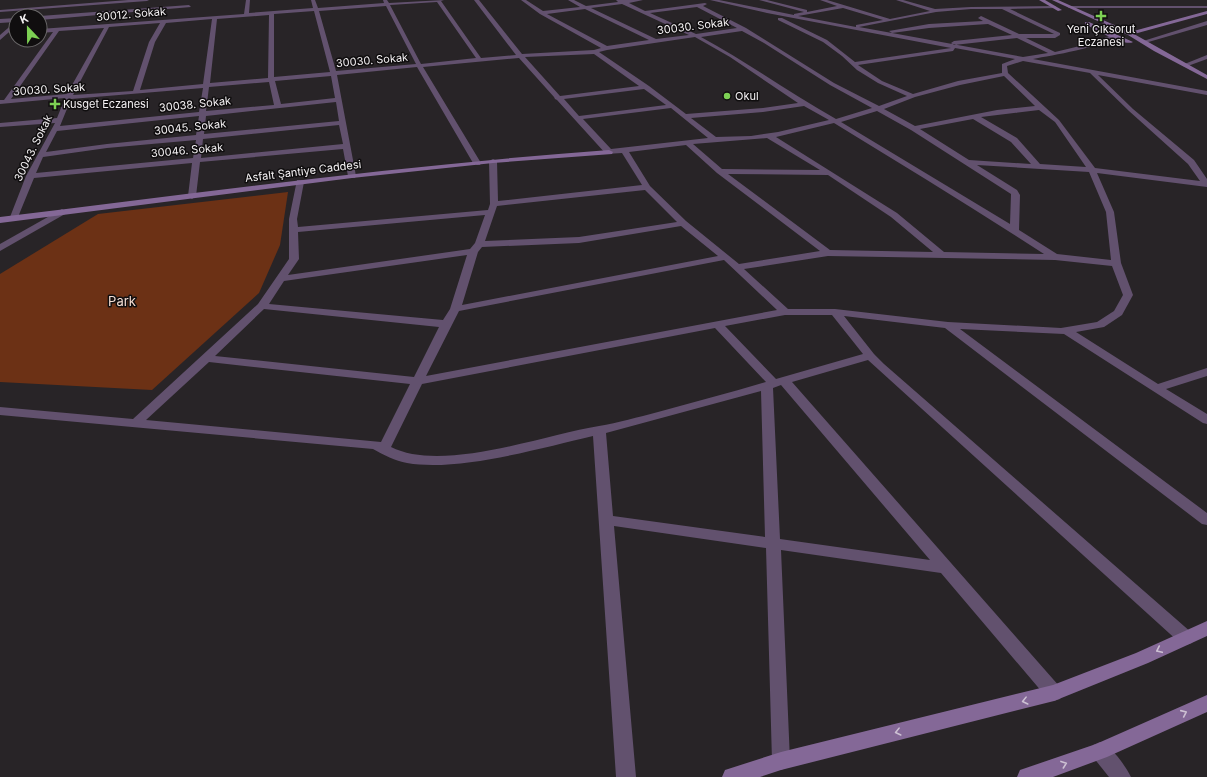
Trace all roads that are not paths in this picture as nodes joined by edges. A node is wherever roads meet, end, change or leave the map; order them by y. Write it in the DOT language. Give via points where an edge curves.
graph roads {
  1 [pos="81,0"];
  2 [pos="147,0"];
  3 [pos="190,0"];
  4 [pos="248,0"];
  5 [pos="313,0"];
  6 [pos="438,0"];
  7 [pos="442,0"];
  8 [pos="476,0"];
  9 [pos="523,0"];
  10 [pos="570,0"];
  11 [pos="641,0"];
  12 [pos="712,0"];
  13 [pos="761,0"];
  14 [pos="822,0"];
  15 [pos="898,0"];
  16 [pos="1041,0"];
  17 [pos="1054,0"];
  18 [pos="622,1"];
  19 [pos="723,1"];
  20 [pos="1135,1"];
  21 [pos="386,2"];
  22 [pos="76,5"];
  23 [pos="698,5"];
  24 [pos="189,6"];
  25 [pos="587,7"];
  26 [pos="844,7"];
  27 [pos="1055,7"];
  28 [pos="1069,7"];
  29 [pos="1148,7"];
  30 [pos="1207,7"];
  31 [pos="29,8"];
  32 [pos="1004,8"];
  33 [pos="317,11"];
  34 [pos="935,11"];
  35 [pos="645,12"];
  36 [pos="767,12"];
  37 [pos="808,12"];
  38 [pos="973,12"];
  39 [pos="1207,12"];
  40 [pos="272,13"];
  41 [pos="542,13"];
  42 [pos="1068,14"];
  43 [pos="246,15"];
  44 [pos="789,16"];
  45 [pos="48,17"];
  46 [pos="216,17"];
  47 [pos="186,19"];
  48 [pos="891,20"];
  49 [pos="164,21"];
  50 [pos="1082,21"];
  51 [pos="989,22"];
  52 [pos="1207,23"];
  53 [pos="108,26"];
  54 [pos="850,27"];
  55 [pos="58,29"];
  56 [pos="744,29"];
  57 [pos="48,30"];
  58 [pos="881,33"];
  59 [pos="2,34"];
  60 [pos="1130,34"];
  61 [pos="696,36"];
  62 [pos="1017,36"];
  63 [pos="1114,36"];
  64 [pos="0,38"];
  65 [pos="655,41"];
  66 [pos="1143,42"];
  67 [pos="944,44"];
  68 [pos="606,48"];
  69 [pos="960,48"];
  70 [pos="1156,50"];
  71 [pos="596,52"];
  72 [pos="1055,54"];
  73 [pos="520,56"];
  74 [pos="1207,57"];
  75 [pos="1018,59"];
  76 [pos="480,60"];
  77 [pos="854,64"];
  78 [pos="419,65"];
  79 [pos="1185,65"];
  80 [pos="334,73"];
  81 [pos="1093,73"];
  82 [pos="1006,74"];
  83 [pos="1207,78"];
  84 [pos="271,79"];
  85 [pos="206,85"];
  86 [pos="647,87"];
  87 [pos="136,92"];
  88 [pos="1207,93"];
  89 [pos="68,96"];
  90 [pos="913,96"];
  91 [pos="558,98"];
  92 [pos="339,100"];
  93 [pos="3,102"];
  94 [pos="803,104"];
  95 [pos="278,106"];
  96 [pos="672,106"];
  97 [pos="880,108"];
  98 [pos="1041,108"];
  99 [pos="202,114"];
  100 [pos="685,116"];
  101 [pos="974,116"];
  102 [pos="577,118"];
  103 [pos="60,120"];
  104 [pos="835,121"];
  105 [pos="343,123"];
  106 [pos="0,125"];
  107 [pos="914,128"];
  108 [pos="54,129"];
  109 [pos="768,135"];
  110 [pos="199,137"];
  111 [pos="714,139"];
  112 [pos="687,142"];
  113 [pos="347,146"];
  114 [pos="624,150"];
  115 [pos="609,152"];
  116 [pos="40,155"];
  117 [pos="197,160"];
  118 [pos="493,161"];
  119 [pos="477,162"];
  120 [pos="968,162"];
  121 [pos="1037,166"];
  122 [pos="1092,170"];
  123 [pos="720,171"];
  124 [pos="830,173"];
  125 [pos="30,176"];
  126 [pos="352,176"];
  127 [pos="300,182"];
  128 [pos="1207,184"];
  129 [pos="647,187"];
  130 [pos="192,196"];
  131 [pos="493,208"];
  132 [pos="62,212"];
  133 [pos="14,217"];
  134 [pos="0,220"];
  135 [pos="683,223"];
  136 [pos="293,230"];
  137 [pos="1014,232"];
  138 [pos="0,248"];
  139 [pos="476,248"];
  140 [pos="828,253"];
  141 [pos="942,255"];
  142 [pos="726,257"];
  143 [pos="1055,257"];
  144 [pos="1116,263"];
  145 [pos="736,267"];
  146 [pos="280,279"];
  147 [pos="262,306"];
  148 [pos="455,309"];
  149 [pos="785,312"];
  150 [pos="835,312"];
  151 [pos="446,324"];
  152 [pos="716,324"];
  153 [pos="948,325"];
  154 [pos="1067,331"];
  155 [pos="870,356"];
  156 [pos="206,358"];
  157 [pos="1207,372"];
  158 [pos="418,381"];
  159 [pos="775,384"];
  160 [pos="1156,388"];
  161 [pos="0,411"];
  162 [pos="1207,420"];
  163 [pos="136,423"];
  164 [pos="599,430"];
  165 [pos="384,449"];
  166 [pos="606,520"];
  167 [pos="1207,520"];
  168 [pos="773,545"];
  169 [pos="946,568"];
  170 [pos="1207,628"];
  171 [pos="1186,638"];
  172 [pos="1054,694"];
  173 [pos="1207,703"];
  174 [pos="1100,750"];
  175 [pos="781,761"];
  176 [pos="626,777"];
  177 [pos="732,777"];
  178 [pos="1027,777"];
  179 [pos="1121,777"];
  1 -- 22 [label="street"];
  2 -- 22 [label="street"];
  3 -- 24 [label="street"];
  4 -- 43 [label="street"];
  5 -- 33 [label="street"];
  6 -- 7 [label="street, 30012. Sokak"];
  6 -- 21 [label="street, 30012. Sokak"];
  6 -- 76 [label="street"];
  8 -- 73 [label="street"];
  9 -- 41 [label="street"];
  10 -- 25 [label="street"];
  11 -- 18 [label="street"];
  12 -- 19 [label="street"];
  13 -- 37 [label="street"];
  14 -- 26 [label="street"];
  15 -- 34 [label="street"];
  16 -- 27 [label="street"];
  17 -- 28 [label="street"];
  18 -- 25 [label="street"];
  18 -- 35 [label="street"];
  19 -- 23 [label="street"];
  19 -- 36 [label="street"];
  20 -- 29 [label="street"];
  21 -- 33 [label="street, 30012. Sokak"];
  21 -- 78 [label="street"];
  22 -- 31 [label="street"];
  23 -- 35 [label="street"];
  23 -- 56 [label="street"];
  24 -- 45 [label="street"];
  24 -- 47 [label="street"];
  25 -- 41 [label="street"];
  25 -- 65 [label="street"];
  26 -- 37 [label="street"];
  26 -- 48 [label="street"];
  27 -- 32 [label="street"];
  27 -- 42 [label="street"];
  28 -- 29 [label="street"];
  28 -- 60 [label="street"];
  29 -- 30 [label="street"];
  32 -- 38 [label="street"];
  32 -- 62 [label="street" via="1058,34"];
  33 -- 40 [label="street, 30012. Sokak"];
  33 -- 80 [label="street"];
  34 -- 38 [label="street" via="960,6"];
  34 -- 48 [label="street"];
  35 -- 61 [label="street"];
  36 -- 44 [label="street"];
  36 -- 77 [label="street" via="826,41"];
  37 -- 44 [label="street"];
  38 -- 51 [label="street"];
  39 -- 60 [label="street"];
  40 -- 43 [label="street, 30012. Sokak"];
  40 -- 84 [label="street"];
  41 -- 68 [label="street"];
  43 -- 46 [label="street, 30012. Sokak"];
  44 -- 54 [label="street"];
  46 -- 47 [label="street, 30012. Sokak"];
  46 -- 85 [label="street"];
  47 -- 49 [label="street, 30012. Sokak"];
  48 -- 54 [label="street"];
  49 -- 53 [label="street, 30012. Sokak"];
  49 -- 87 [label="street" via="152,42"];
  50 -- 63 [label="street"];
  51 -- 58 [label="street" via="929,26"];
  51 -- 62 [label="street"];
  52 -- 66 [label="street"];
  53 -- 55 [label="street, 30012. Sokak"];
  53 -- 89 [label="street, 30043. Sokak"];
  54 -- 58 [label="street"];
  55 -- 57 [label="street, 30012. Sokak"];
  55 -- 93 [label="street"];
  56 -- 61 [label="street, 30030. Sokak"];
  56 -- 97 [label="street" via="832,84"];
  58 -- 67 [label="street"];
  59 -- 64 [label="street"];
  60 -- 66 [label="street"];
  61 -- 65 [label="street, 30030. Sokak"];
  61 -- 94 [label="street" via="732,56"];
  62 -- 67 [label="street"];
  62 -- 72 [label="street"];
  63 -- 70 [label="street"];
  63 -- 72 [label="street" via="1089,46"];
  65 -- 68 [label="street, 30030. Sokak"];
  66 -- 70 [label="street"];
  67 -- 69 [label="street"];
  68 -- 71 [label="street, 30030. Sokak"];
  69 -- 75 [label="street"];
  69 -- 77 [label="street"];
  70 -- 79 [label="street"];
  71 -- 73 [label="street, 30030. Sokak"];
  71 -- 86 [label="street"];
  72 -- 75 [label="street"];
  73 -- 76 [label="street, 30030. Sokak"];
  73 -- 91 [label="street"];
  74 -- 79 [label="street"];
  75 -- 81 [label="street"];
  75 -- 82 [label="street" via="1004,64"];
  76 -- 78 [label="street, 30030. Sokak"];
  77 -- 90 [label="street" via="880,82"];
  78 -- 80 [label="street, 30030. Sokak"];
  78 -- 119 [label="street"];
  79 -- 83 [label="street"];
  80 -- 84 [label="street, 30030. Sokak"];
  80 -- 92 [label="street"];
  81 -- 88 [label="street"];
  81 -- 128 [label="street" via="1191,162"];
  82 -- 90 [label="street" via="980,78"];
  82 -- 98 [label="street"];
  84 -- 85 [label="street, 30030. Sokak"];
  84 -- 95 [label="street"];
  85 -- 87 [label="street, 30030. Sokak"];
  85 -- 99 [label="street"];
  86 -- 91 [label="street"];
  86 -- 96 [label="street"];
  87 -- 89 [label="street, 30030. Sokak" via="74,98"];
  89 -- 93 [label="street, 30030. Sokak"];
  89 -- 103 [label="street, 30043. Sokak"];
  90 -- 97 [label="street"];
  91 -- 102 [label="street"];
  92 -- 95 [label="street, 30038. Sokak"];
  92 -- 105 [label="street"];
  94 -- 100 [label="street"];
  94 -- 104 [label="street"];
  95 -- 99 [label="street, 30038. Sokak"];
  96 -- 100 [label="street"];
  96 -- 102 [label="street"];
  97 -- 104 [label="street"];
  97 -- 107 [label="street"];
  98 -- 101 [label="street"];
  98 -- 122 [label="street" via="1057,121"];
  99 -- 108 [label="street, 30038. Sokak"];
  99 -- 110 [label="street"];
  100 -- 111 [label="street"];
  101 -- 107 [label="street"];
  101 -- 121 [label="street" via="1014,140"];
  102 -- 115 [label="street"];
  103 -- 106 [label="street"];
  103 -- 108 [label="street, 30043. Sokak"];
  104 -- 109 [label="street"];
  104 -- 137 [label="street" via="976,206"];
  105 -- 110 [label="street, 30045. Sokak"];
  105 -- 113 [label="street"];
  107 -- 120 [label="street"];
  108 -- 116 [label="street, 30043. Sokak"];
  109 -- 111 [label="street"];
  109 -- 124 [label="street"];
  110 -- 116 [label="street, 30045. Sokak"];
  110 -- 117 [label="street"];
  111 -- 112 [label="street"];
  112 -- 114 [label="street"];
  112 -- 123 [label="street"];
  113 -- 117 [label="street, 30046. Sokak"];
  113 -- 126 [label="street"];
  114 -- 115 [label="street"];
  114 -- 129 [label="street"];
  115 -- 118 [label="street, Asfalt Şantiye Caddesi"];
  116 -- 125 [label="street, 30043. Sokak"];
  117 -- 125 [label="street, 30046. Sokak"];
  117 -- 130 [label="street"];
  118 -- 119 [label="street, Asfalt Şantiye Caddesi"];
  118 -- 131 [label="street"];
  119 -- 126 [label="street, Asfalt Şantiye Caddesi"];
  120 -- 121 [label="street"];
  120 -- 137 [label="street" via="1016,195"];
  121 -- 122 [label="street"];
  122 -- 128 [label="street"];
  122 -- 144 [label="street" via="1110,212"];
  123 -- 124 [label="street"];
  123 -- 140 [label="street"];
  124 -- 141 [label="street" via="894,215"];
  125 -- 133 [label="street, 30043. Sokak"];
  126 -- 127 [label="street, Asfalt Şantiye Caddesi"];
  127 -- 130 [label="street, Asfalt Şantiye Caddesi"];
  127 -- 136 [label="street"];
  129 -- 131 [label="street"];
  129 -- 135 [label="street"];
  130 -- 132 [label="street, Asfalt Şantiye Caddesi"];
  131 -- 136 [label="street"];
  131 -- 139 [label="street"];
  132 -- 133 [label="street, Asfalt Şantiye Caddesi"];
  132 -- 138 [label="street"];
  133 -- 134 [label="street, Asfalt Şantiye Caddesi"];
  135 -- 139 [label="street" via="579,240"];
  135 -- 142 [label="street"];
  136 -- 146 [label="street" via="294,259"];
  137 -- 143 [label="street"];
  139 -- 146 [label="street"];
  139 -- 148 [label="street"];
  140 -- 141 [label="street"];
  140 -- 145 [label="street"];
  141 -- 143 [label="street"];
  142 -- 145 [label="street"];
  142 -- 148 [label="street"];
  143 -- 144 [label="street"];
  144 -- 154 [label="street" via="1128,295 1118,313 1100,325"];
  145 -- 149 [label="street"];
  146 -- 147 [label="street"];
  147 -- 151 [label="street"];
  147 -- 156 [label="street"];
  148 -- 151 [label="street"];
  149 -- 150 [label="street"];
  149 -- 152 [label="street"];
  150 -- 153 [label="street"];
  150 -- 155 [label="street"];
  151 -- 158 [label="street"];
  152 -- 158 [label="street"];
  152 -- 159 [label="street"];
  153 -- 154 [label="street"];
  153 -- 167 [label="street"];
  154 -- 160 [label="street"];
  155 -- 159 [label="street"];
  155 -- 171 [label="street"];
  156 -- 158 [label="street"];
  156 -- 163 [label="street"];
  157 -- 160 [label="street"];
  158 -- 165 [label="street"];
  159 -- 164 [label="street"];
  159 -- 168 [label="street"];
  159 -- 169 [label="street"];
  160 -- 162 [label="street"];
  161 -- 163 [label="street"];
  163 -- 165 [label="street" via="376,446"];
  164 -- 165 [label="street" via="498,453 455,459 408,459"];
  164 -- 166 [label="street"];
  166 -- 168 [label="street"];
  166 -- 176 [label="street"];
  168 -- 169 [label="street"];
  168 -- 175 [label="street"];
  169 -- 172 [label="street"];
  170 -- 171 [label="street"];
  171 -- 172 [label="street, one-way"];
  172 -- 175 [label="street, one-way"];
  174 -- 173 [label="street, one-way"];
  178 -- 174 [label="street, one-way"];
  174 -- 179 [label="street"];
  175 -- 177 [label="street"];
}
